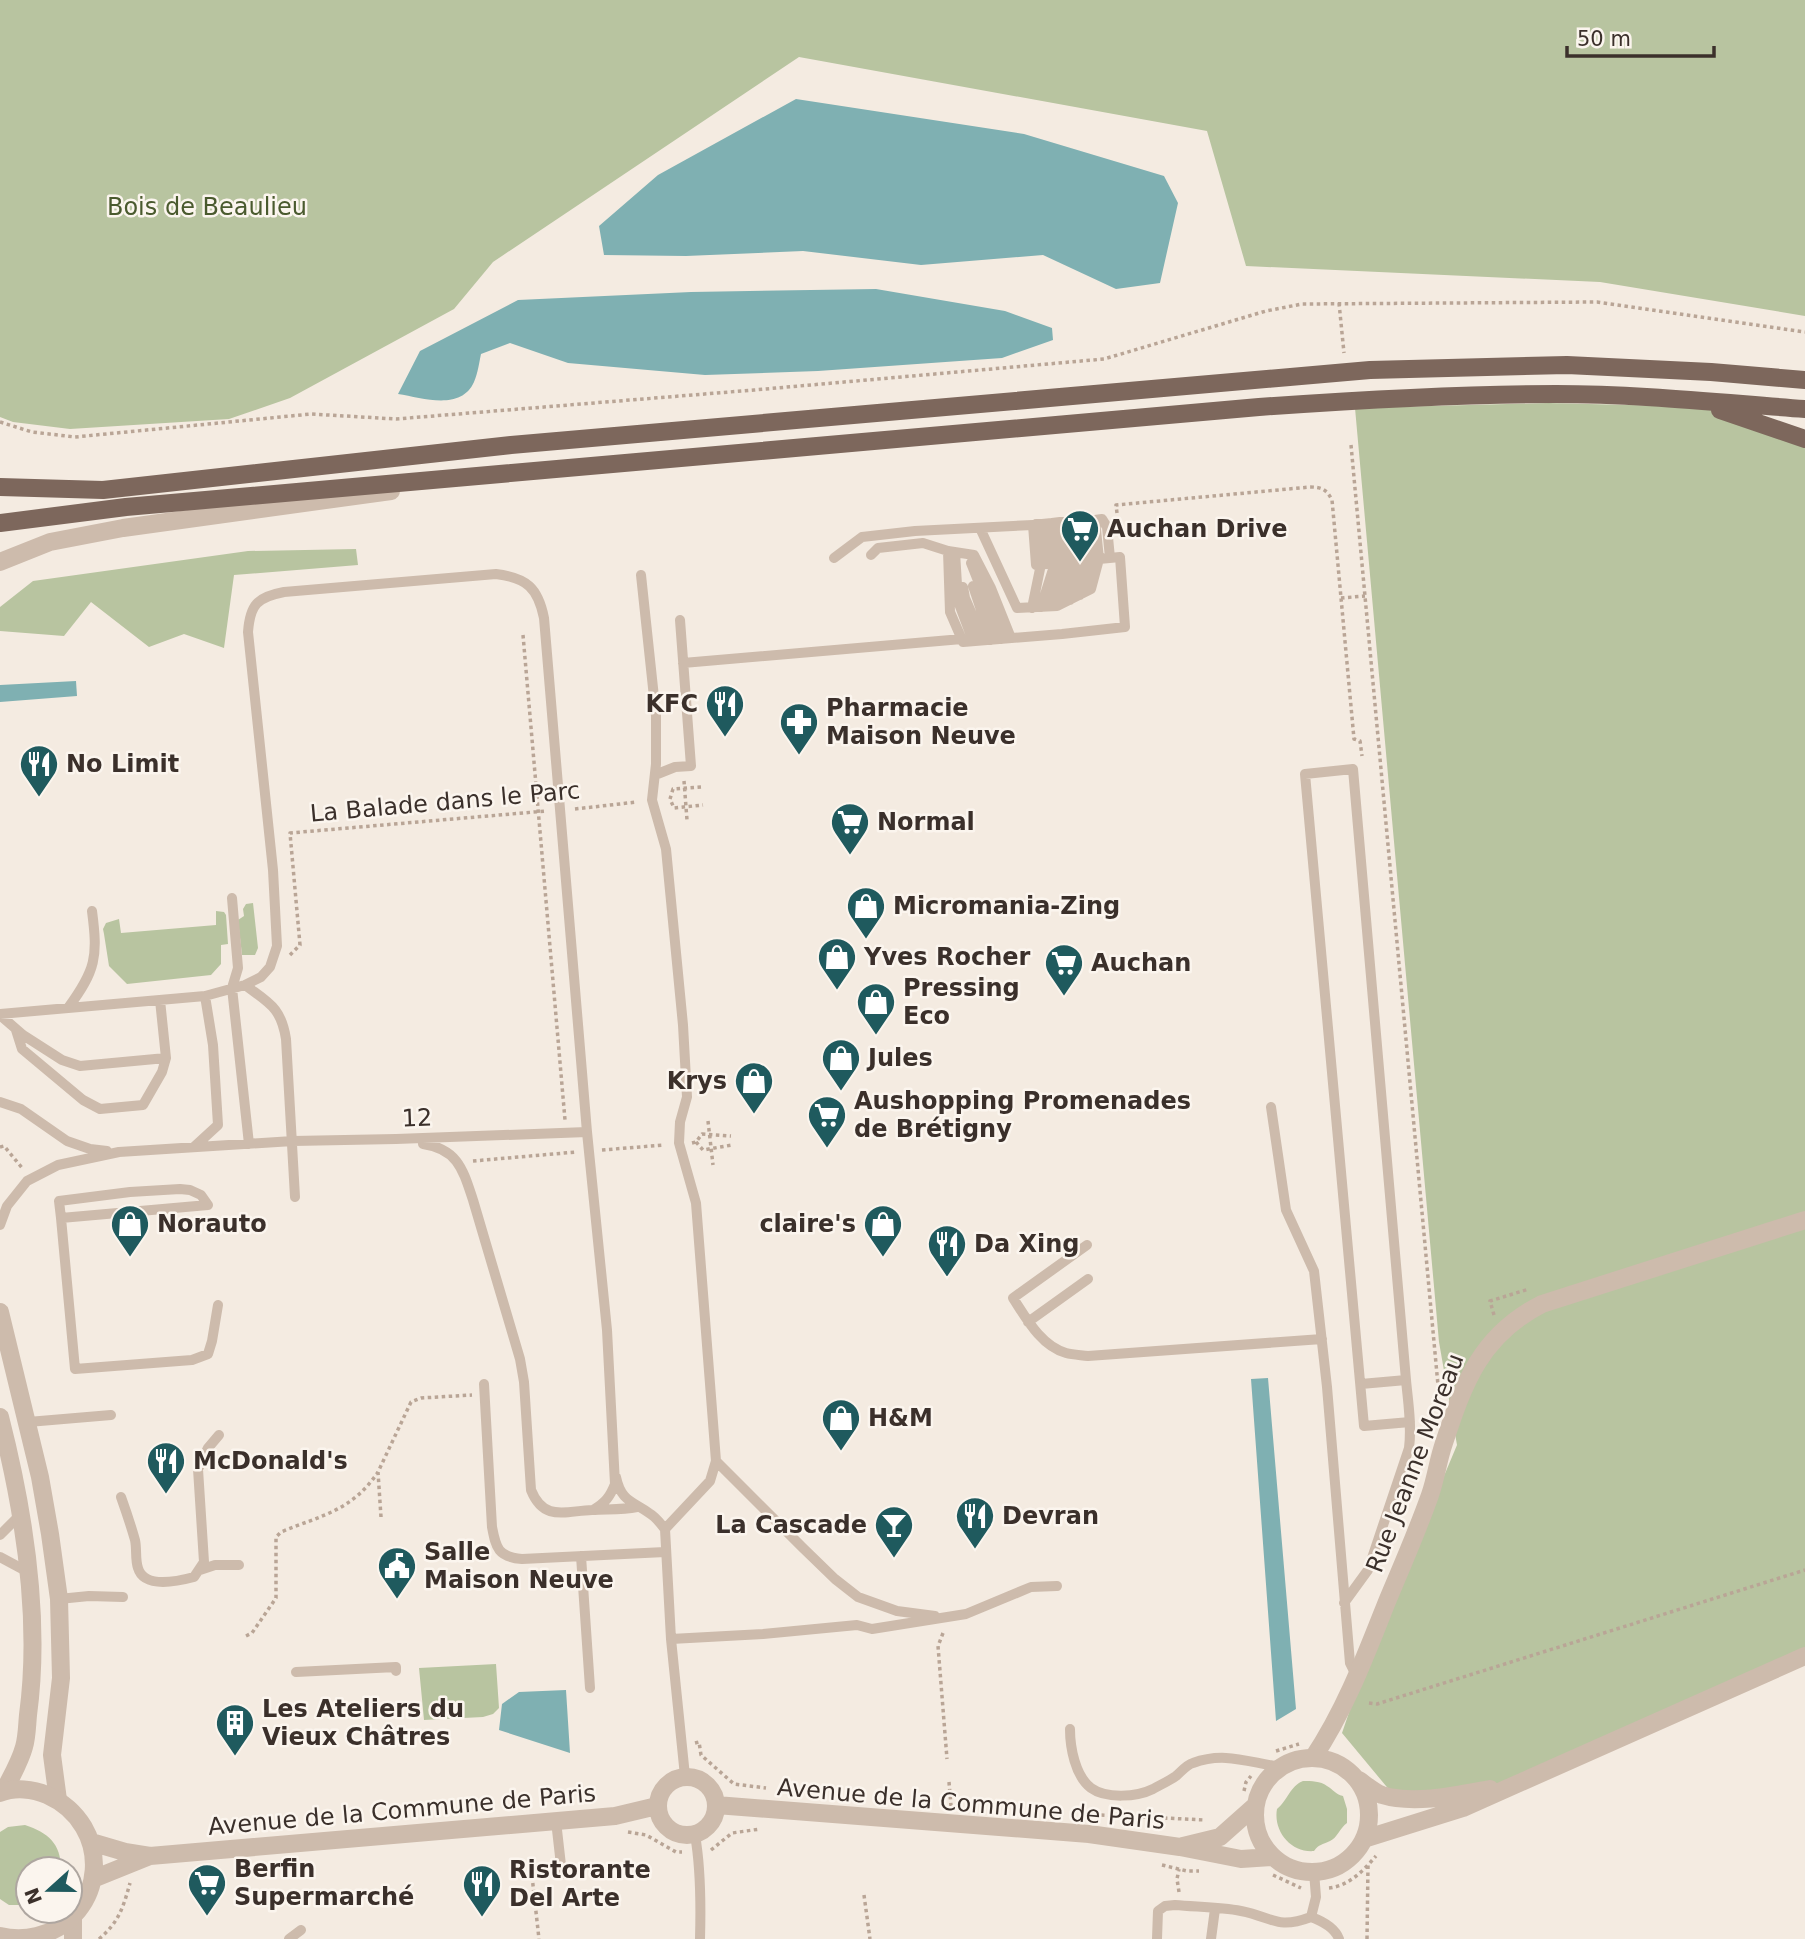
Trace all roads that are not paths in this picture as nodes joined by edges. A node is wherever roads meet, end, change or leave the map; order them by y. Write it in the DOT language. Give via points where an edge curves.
graph roads {
  1 [pos="1805,380"];
  2 [pos="1694,401"];
  3 [pos="1805,409"];
  4 [pos="1805,439"];
  5 [pos="558,469"];
  6 [pos="0,487"];
  7 [pos="1064,522"];
  8 [pos="0,523"];
  9 [pos="980,528"];
  10 [pos="958,553"];
  11 [pos="870,555"];
  12 [pos="834,558"];
  13 [pos="1074,561"];
  14 [pos="0,562"];
  15 [pos="641,575"];
  16 [pos="1055,603"];
  17 [pos="680,620"];
  18 [pos="987,639"];
  19 [pos="683,663"];
  20 [pos="654,775"];
  21 [pos="232,898"];
  22 [pos="92,911"];
  23 [pos="245,985"];
  24 [pos="233,988"];
  25 [pos="205,996"];
  26 [pos="160,1000"];
  27 [pos="68,1008"];
  28 [pos="0,1015"];
  29 [pos="15,1028"];
  30 [pos="166,1058"];
  31 [pos="0,1102"];
  32 [pos="1271,1108"];
  33 [pos="587,1132"];
  34 [pos="396,1139"];
  35 [pos="293,1141"];
  36 [pos="249,1144"];
  37 [pos="194,1147"];
  38 [pos="119,1152"];
  39 [pos="295,1197"];
  40 [pos="61,1218"];
  41 [pos="1805,1220"];
  42 [pos="0,1225"];
  43 [pos="1087,1245"];
  44 [pos="1088,1279"];
  45 [pos="218,1305"];
  46 [pos="0,1312"];
  47 [pos="1028,1322"];
  48 [pos="1322,1339"];
  49 [pos="1406,1380"];
  50 [pos="1361,1384"];
  51 [pos="484,1389"];
  52 [pos="111,1415"];
  53 [pos="0,1417"];
  54 [pos="28,1422"];
  55 [pos="1410,1422"];
  56 [pos="219,1435"];
  57 [pos="716,1461"];
  58 [pos="615,1470"];
  59 [pos="121,1497"];
  60 [pos="637,1507"];
  61 [pos="593,1510"];
  62 [pos="20,1515"];
  63 [pos="665,1529"];
  64 [pos="0,1535"];
  65 [pos="665,1552"];
  66 [pos="0,1556"];
  67 [pos="581,1556"];
  68 [pos="239,1565"];
  69 [pos="200,1570"];
  70 [pos="28,1572"];
  71 [pos="1057,1586"];
  72 [pos="123,1597"];
  73 [pos="59,1599"];
  74 [pos="1344,1603"];
  75 [pos="944,1622"];
  76 [pos="671,1639"];
  77 [pos="1805,1656"];
  78 [pos="396,1671"];
  79 [pos="296,1672"];
  80 [pos="1356,1677"];
  81 [pos="590,1688"];
  82 [pos="1070,1729"];
  83 [pos="1313,1758"];
  84 [pos="1282,1766"];
  85 [pos="685,1776"];
  86 [pos="1356,1779"];
  87 [pos="1514,1785"];
  88 [pos="2,1792"];
  89 [pos="1249,1799"];
  90 [pos="58,1800"];
  91 [pos="716,1805"];
  92 [pos="657,1807"];
  93 [pos="556,1821"];
  94 [pos="695,1835"];
  95 [pos="1364,1839"];
  96 [pos="91,1842"];
  97 [pos="1180,1847"];
  98 [pos="150,1856"];
  99 [pos="1273,1857"];
  100 [pos="1314,1872"];
  101 [pos="562,1874"];
  102 [pos="93,1879"];
  103 [pos="84,1902"];
  104 [pos="1215,1909"];
  105 [pos="1311,1917"];
  106 [pos="61,1925"];
  107 [pos="301,1930"];
  108 [pos="0,1936"];
  109 [pos="26,1939"];
  110 [pos="289,1939"];
  111 [pos="699,1939"];
  112 [pos="1157,1939"];
  113 [pos="1211,1939"];
  114 [pos="1339,1939"];
  1 -- 6 [label="main road" via="1567,365 1370,370 510,445 103,491"];
  2 -- 3 [label="main road"];
  2 -- 4 [label="main road"];
  2 -- 5 [label="main road" via="1557,394 1369,399"];
  5 -- 8 [label="main road" via="126,507"];
  5 -- 14 [label="street" via="123,528 50,542"];
  7 -- 9 [label="lane"];
  7 -- 13 [label="lane"];
  7 -- 13 [label="lane"];
  7 -- 13 [label="lane"];
  7 -- 13 [label="lane"];
  7 -- 13 [label="lane" via="1102,519 1107,527"];
  9 -- 12 [label="lane" via="862,537"];
  9 -- 16 [label="lane" via="1017,608"];
  10 -- 11 [label="lane" via="923,543 878,548"];
  10 -- 18 [label="lane"];
  10 -- 18 [label="lane" via="965,598"];
  10 -- 18 [label="lane" via="950,612"];
  13 -- 16 [label="lane"];
  13 -- 16 [label="lane"];
  13 -- 16 [label="lane"];
  13 -- 16 [label="lane" via="1091,589"];
  13 -- 18 [label="lane" via="1125,627"];
  15 -- 20 [label="lane" via="656,716"];
  17 -- 19 [label="lane"];
  18 -- 19 [label="lane"];
  19 -- 20 [label="lane" via="691,766"];
  20 -- 57 [label="lane" via="652,800 666,849 680,980 687,1097 679,1143 696,1203"];
  21 -- 24 [label="lane" via="237,968"];
  22 -- 27 [label="lane" via="93,966"];
  23 -- 24 [label="lane"];
  23 -- 33 [label="lane" via="270,967 277,946 248,632 252,608 271,594 284,592 512,576 530,585 544,618"];
  23 -- 35 [label="lane" via="273,1006 283,1022"];
  24 -- 25 [label="lane"];
  24 -- 36 [label="lane"];
  25 -- 26 [label="lane"];
  25 -- 37 [label="lane" via="218,1125"];
  26 -- 27 [label="lane"];
  26 -- 30 [label="lane"];
  27 -- 28 [label="lane"];
  28 -- 29 [label="lane"];
  29 -- 30 [label="lane" via="62,1060 80,1066"];
  29 -- 30 [label="lane" via="22,1049 100,1109 143,1105"];
  31 -- 38 [label="lane" via="21,1109 67,1141"];
  32 -- 48 [label="lane" via="1286,1210 1314,1271"];
  33 -- 34 [label="lane, 12"];
  33 -- 58 [label="lane" via="607,1330"];
  34 -- 35 [label="lane, 12"];
  34 -- 61 [label="lane" via="437,1146 455,1157 473,1200 520,1359 535,1501 560,1514"];
  35 -- 36 [label="lane, 12"];
  35 -- 39 [label="lane"];
  36 -- 37 [label="lane, 12"];
  37 -- 38 [label="lane, 12"];
  38 -- 42 [label="lane" via="58,1165 27,1181 7,1206"];
  40 -- 40 [label="lane" via="59,1201 130,1192 190,1190 208,1205"];
  40 -- 45 [label="lane" via="75,1369 192,1360 208,1354"];
  41 -- 80 [label="street, Rue Jeanne Moreau" via="1542,1304 1493,1339 1471,1371 1430,1494"];
  43 -- 47 [label="lane" via="1013,1298"];
  44 -- 47 [label="lane"];
  46 -- 54 [label="street"];
  47 -- 48 [label="lane" via="1050,1345 1088,1356"];
  48 -- 74 [label="lane"];
  49 -- 50 [label="lane"];
  49 -- 50 [label="lane" via="1353,769 1306,774"];
  49 -- 55 [label="lane"];
  50 -- 55 [label="lane" via="1364,1426"];
  51 -- 67 [label="lane" via="492,1527 499,1550 508,1558"];
  52 -- 54 [label="lane"];
  53 -- 62 [label="street"];
  54 -- 73 [label="street"];
  55 -- 74 [label="lane" via="1409,1448 1368,1570"];
  56 -- 69 [label="lane" via="198,1469 204,1562"];
  57 -- 63 [label="lane" via="710,1480"];
  57 -- 75 [label="lane" via="858,1597"];
  58 -- 60 [label="lane" via="624,1496"];
  58 -- 61 [label="lane" via="610,1496"];
  59 -- 69 [label="lane" via="143,1577 154,1582 182,1581"];
  60 -- 61 [label="lane"];
  60 -- 63 [label="lane"];
  62 -- 64 [label="lane"];
  62 -- 70 [label="street"];
  63 -- 65 [label="lane"];
  65 -- 67 [label="lane"];
  65 -- 76 [label="lane"];
  66 -- 70 [label="lane"];
  67 -- 81 [label="lane" via="591,1621"];
  68 -- 69 [label="lane"];
  70 -- 88 [label="street" via="33,1681 24,1748"];
  71 -- 75 [label="lane" via="1031,1587"];
  72 -- 73 [label="lane"];
  73 -- 90 [label="street" via="61,1678 52,1755"];
  74 -- 80 [label="lane" via="1349,1663"];
  75 -- 76 [label="lane"];
  76 -- 85 [label="lane"];
  77 -- 87 [label="street"];
  78 -- 79 [label="lane" via="396,1667"];
  80 -- 83 [label="street, Rue Jeanne Moreau"];
  82 -- 84 [label="lane" via="1077,1769 1091,1788 1111,1795 1150,1791 1190,1763 1209,1759 1226,1757"];
  83 -- 84 [label="street"];
  83 -- 86 [label="street" via="1329,1760"];
  84 -- 89 [label="street"];
  85 -- 91 [label="street" via="707,1784"];
  85 -- 92 [label="street" via="665,1786"];
  86 -- 87 [label="street" via="1380,1794 1403,1798"];
  86 -- 95 [label="street" via="1369,1807"];
  87 -- 95 [label="street" via="1463,1808"];
  88 -- 90 [label="street" via="23,1789"];
  89 -- 97 [label="street, Avenue de la Commune de Paris" via="1220,1838"];
  89 -- 99 [label="street" via="1258,1833"];
  90 -- 96 [label="street" via="84,1825"];
  91 -- 94 [label="street" via="710,1824"];
  91 -- 97 [label="street, Avenue de la Commune de Paris" via="1089,1834"];
  92 -- 93 [label="street, Avenue de la Commune de Paris"];
  92 -- 94 [label="street" via="669,1830"];
  93 -- 98 [label="street, Avenue de la Commune de Paris"];
  93 -- 101 [label="lane"];
  94 -- 111 [label="lane"];
  95 -- 100 [label="street" via="1340,1865"];
  96 -- 98 [label="street, Avenue de la Commune de Paris"];
  96 -- 102 [label="street"];
  97 -- 99 [label="street, Avenue de la Commune de Paris" via="1241,1859"];
  98 -- 102 [label="street, Avenue de la Commune de Paris"];
  99 -- 100 [label="street" via="1289,1867"];
  100 -- 105 [label="lane" via="1316,1897"];
  102 -- 103 [label="street"];
  104 -- 105 [label="lane" via="1282,1923"];
  104 -- 112 [label="lane" via="1165,1906 1158,1911"];
  104 -- 113 [label="lane"];
  105 -- 114 [label="lane"];
  106 -- 109 [label="street"];
  107 -- 110 [label="lane"];
  108 -- 109 [label="street"];
}
